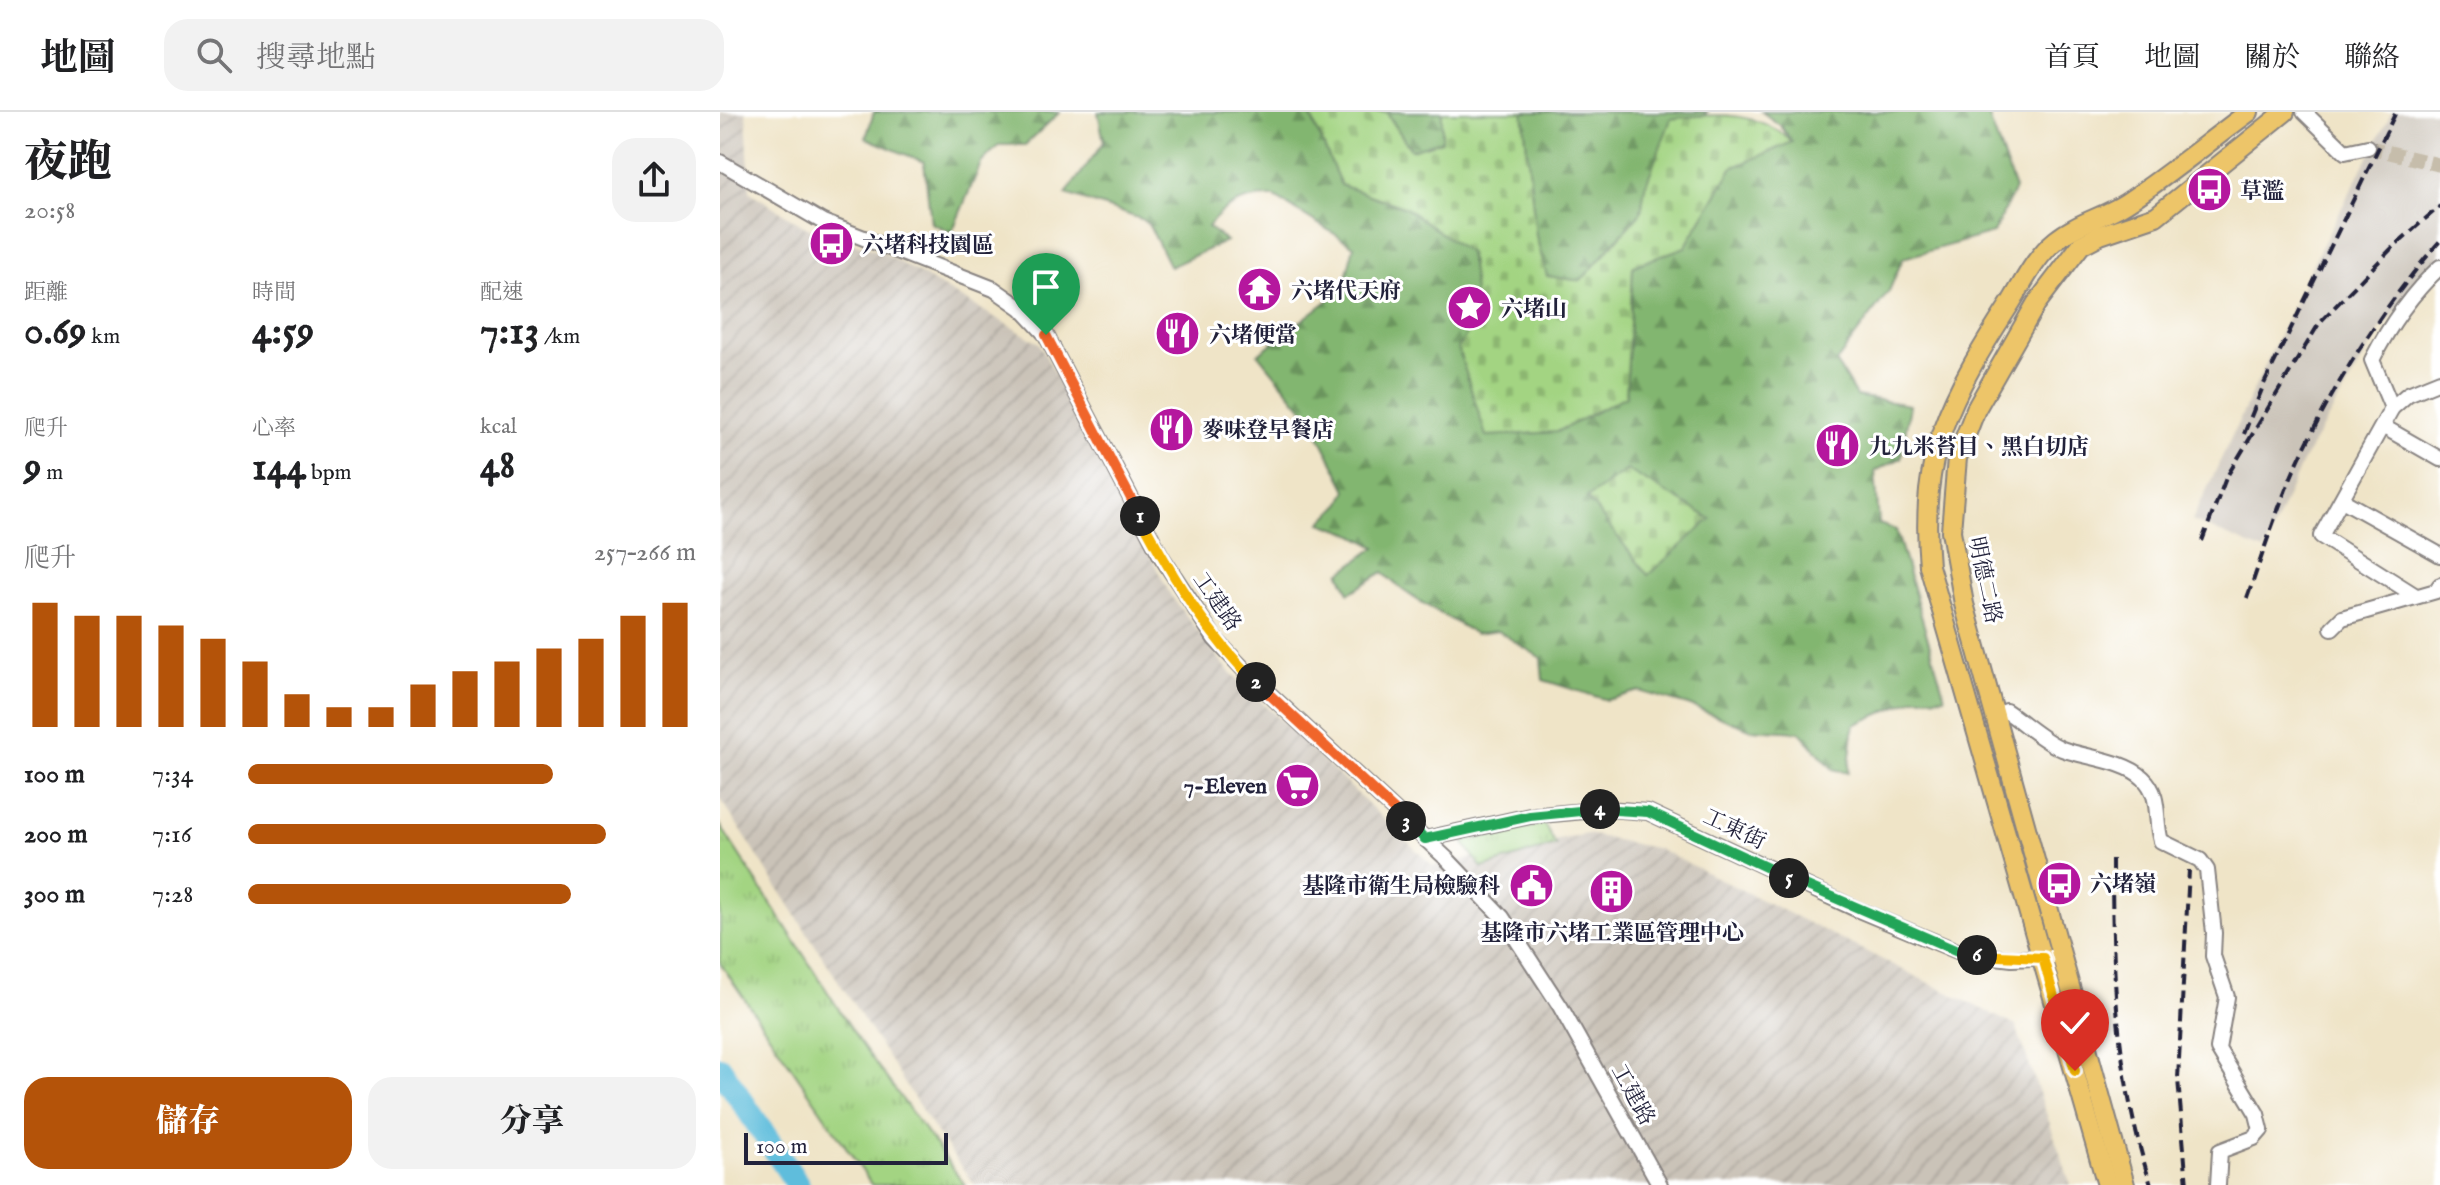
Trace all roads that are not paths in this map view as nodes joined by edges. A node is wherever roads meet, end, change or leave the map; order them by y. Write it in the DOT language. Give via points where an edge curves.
graph roads {
  1 [pos="2249,112"];
  2 [pos="2285,112"];
  3 [pos="2304,112"];
  4 [pos="2368,147"];
  5 [pos="720,162"];
  6 [pos="2440,267"];
  7 [pos="2440,381"];
  8 [pos="2392,408"];
  9 [pos="2384,427"];
  10 [pos="2440,459"];
  11 [pos="2342,500"];
  12 [pos="2440,555"];
  13 [pos="2440,585"];
  14 [pos="2416,596"];
  15 [pos="2332,628"];
  16 [pos="2006,711"];
  17 [pos="1425,839"];
  18 [pos="2053,956"];
  19 [pos="1660,1185"];
  20 [pos="2107,1185"];
  21 [pos="2125,1185"];
  22 [pos="2218,1185"];
  1 -- 18 [label="main road, 明德二路" via="2124,204 2055,241 1982,348 1935,448 1925,521 1929,566"];
  2 -- 18 [label="main road, 明德二路" via="2156,216 2081,245 2008,349 1957,458 1951,531 1964,604"];
  3 -- 4 [label="street" via="2345,152"];
  5 -- 17 [label="street, 工建路" via="823,222 994,289 1021,308 1066,367 1161,556 1215,639"];
  6 -- 8 [label="street" via="2417,289 2372,360"];
  7 -- 8 [label="street" via="2408,394"];
  8 -- 9 [label="street"];
  9 -- 10 [label="street"];
  9 -- 11 [label="street"];
  11 -- 12 [label="street"];
  11 -- 14 [label="street" via="2321,536"];
  13 -- 14 [label="street"];
  14 -- 15 [label="street" via="2342,618"];
  16 -- 22 [label="street" via="2060,748 2143,778 2159,811 2161,841 2200,860 2207,870 2213,956 2227,997 2218,1049 2261,1130 2220,1151"];
  17 -- 18 [label="street, 工東街" via="1530,816 1607,809 1648,812 1962,953 2012,959"];
  17 -- 19 [label="street, 工建路" via="1486,898 1527,954"];
  18 -- 20 [label="main road, 明德二路"];
  18 -- 21 [label="main road, 明德二路"];
}
